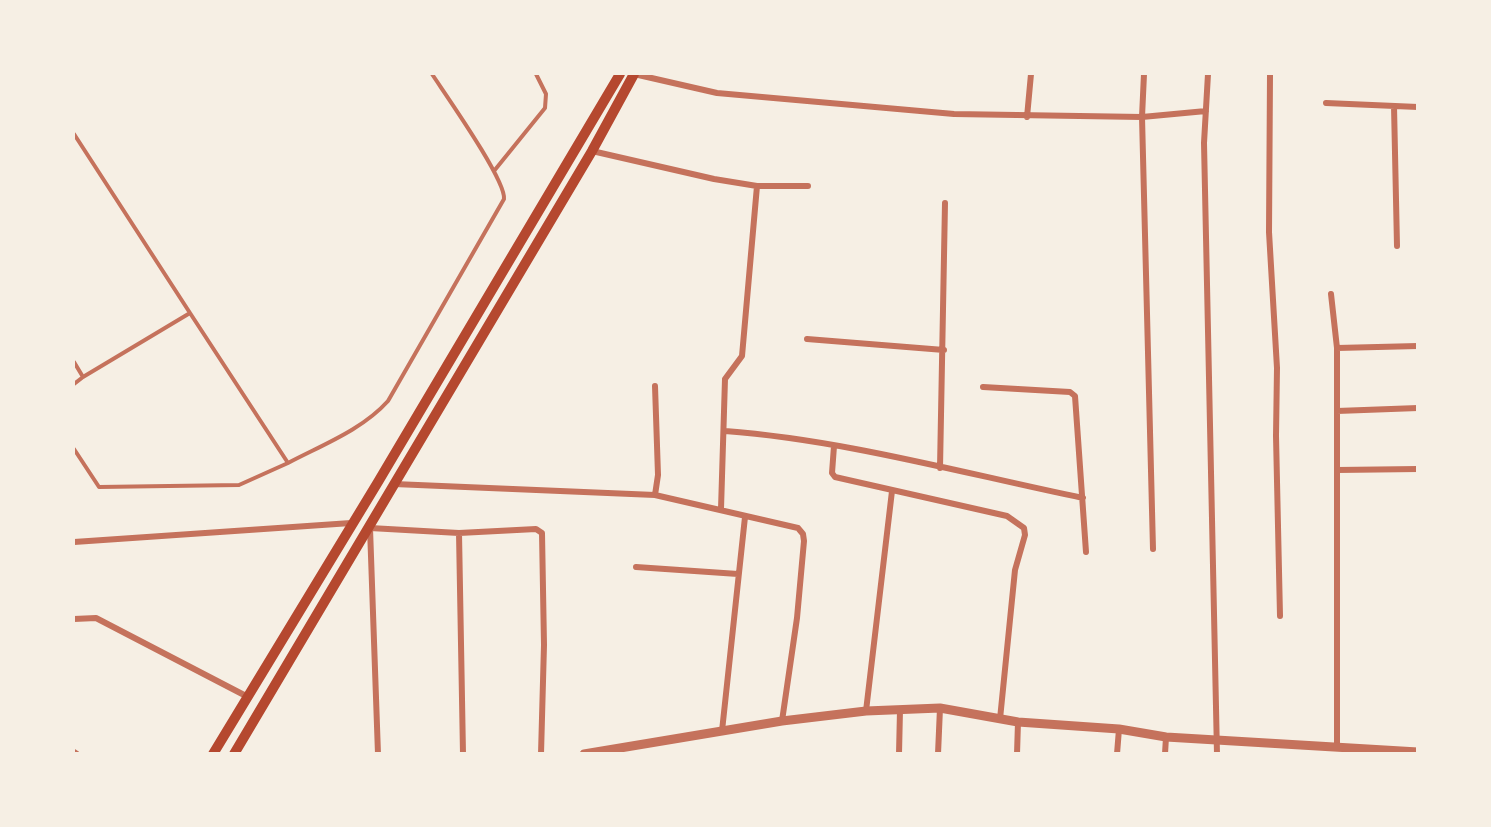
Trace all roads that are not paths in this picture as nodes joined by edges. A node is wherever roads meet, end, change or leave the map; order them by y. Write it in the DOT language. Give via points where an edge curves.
graph roads {
  1 [pos="536,74"];
  2 [pos="620,74"];
  3 [pos="634,74"];
  4 [pos="1031,74"];
  5 [pos="1144,74"];
  6 [pos="1208,74"];
  7 [pos="1270,74"];
  8 [pos="435,75"];
  9 [pos="1326,103"];
  10 [pos="1394,106"];
  11 [pos="1418,107"];
  12 [pos="1206,111"];
  13 [pos="1027,117"];
  14 [pos="1142,117"];
  15 [pos="74,134"];
  16 [pos="592,151"];
  17 [pos="494,171"];
  18 [pos="758,186"];
  19 [pos="808,186"];
  20 [pos="945,203"];
  21 [pos="1397,246"];
  22 [pos="1331,294"];
  23 [pos="190,314"];
  24 [pos="807,339"];
  25 [pos="1418,346"];
  26 [pos="1337,348"];
  27 [pos="944,350"];
  28 [pos="74,362"];
  29 [pos="83,377"];
  30 [pos="74,384"];
  31 [pos="655,386"];
  32 [pos="982,387"];
  33 [pos="1418,408"];
  34 [pos="1337,411"];
  35 [pos="725,430"];
  36 [pos="834,446"];
  37 [pos="74,449"];
  38 [pos="288,463"];
  39 [pos="940,468"];
  40 [pos="1418,469"];
  41 [pos="1336,470"];
  42 [pos="394,484"];
  43 [pos="892,491"];
  44 [pos="655,495"];
  45 [pos="1083,498"];
  46 [pos="722,509"];
  47 [pos="745,517"];
  48 [pos="351,523"];
  49 [pos="370,528"];
  50 [pos="459,533"];
  51 [pos="74,542"];
  52 [pos="1153,549"];
  53 [pos="1086,552"];
  54 [pos="636,567"];
  55 [pos="738,574"];
  56 [pos="1280,616"];
  57 [pos="74,619"];
  58 [pos="248,698"];
  59 [pos="940,708"];
  60 [pos="900,710"];
  61 [pos="866,711"];
  62 [pos="1000,718"];
  63 [pos="782,721"];
  64 [pos="1018,722"];
  65 [pos="1119,729"];
  66 [pos="722,730"];
  67 [pos="1166,737"];
  68 [pos="1218,742"];
  69 [pos="1337,747"];
  70 [pos="1304,749"];
  71 [pos="596,752"];
  72 [pos="1418,752"];
  73 [pos="213,753"];
  74 [pos="234,753"];
  75 [pos="378,753"];
  76 [pos="463,753"];
  77 [pos="541,753"];
  78 [pos="584,753"];
  79 [pos="899,753"];
  80 [pos="938,753"];
  81 [pos="1017,753"];
  82 [pos="1117,753"];
  83 [pos="1165,753"];
  84 [pos="1217,753"];
  1 -- 17 [label="lane" via="546,94 545,108"];
  2 -- 48 [label="main road"];
  3 -- 13 [label="street" via="717,93"];
  3 -- 16 [label="main road"];
  4 -- 13 [label="street"];
  5 -- 14 [label="street"];
  6 -- 12 [label="street"];
  7 -- 56 [label="street" via="1269,232 1277,368"];
  8 -- 17 [label="lane"];
  9 -- 10 [label="street"];
  10 -- 11 [label="street"];
  10 -- 21 [label="street"];
  12 -- 14 [label="street"];
  12 -- 68 [label="street"];
  13 -- 14 [label="street"];
  14 -- 52 [label="street"];
  15 -- 23 [label="lane"];
  16 -- 18 [label="street"];
  16 -- 42 [label="main road"];
  17 -- 38 [label="lane" via="504,199 387,401 354,428"];
  18 -- 19 [label="street"];
  18 -- 35 [label="street" via="742,356 725,379"];
  20 -- 27 [label="street"];
  22 -- 26 [label="street"];
  23 -- 29 [label="lane"];
  23 -- 38 [label="lane"];
  24 -- 27 [label="street"];
  25 -- 26 [label="street"];
  26 -- 34 [label="street"];
  27 -- 39 [label="street"];
  28 -- 29 [label="lane"];
  29 -- 30 [label="lane"];
  31 -- 44 [label="street"];
  32 -- 45 [label="street" via="1073,393"];
  33 -- 34 [label="street"];
  34 -- 41 [label="street"];
  35 -- 36 [label="street"];
  35 -- 46 [label="street"];
  36 -- 39 [label="street"];
  36 -- 43 [label="street" via="833,476"];
  37 -- 38 [label="lane" via="99,487 238,485"];
  39 -- 45 [label="street"];
  40 -- 41 [label="street"];
  41 -- 69 [label="street"];
  42 -- 44 [label="street"];
  42 -- 49 [label="main road"];
  43 -- 61 [label="street"];
  43 -- 62 [label="street" via="1007,516 1024,528 1015,570"];
  44 -- 46 [label="street"];
  45 -- 53 [label="street"];
  46 -- 47 [label="street"];
  47 -- 55 [label="street"];
  47 -- 63 [label="street" via="798,528 803,534 797,618"];
  48 -- 51 [label="street"];
  48 -- 58 [label="main road"];
  49 -- 50 [label="street"];
  49 -- 74 [label="main road"];
  49 -- 75 [label="street"];
  50 -- 76 [label="street"];
  50 -- 77 [label="street" via="536,529 542,533"];
  54 -- 55 [label="street"];
  55 -- 66 [label="street"];
  57 -- 58 [label="street" via="96,618"];
  58 -- 73 [label="main road"];
  59 -- 60 [label="street"];
  59 -- 62 [label="street"];
  59 -- 80 [label="street"];
  60 -- 61 [label="street"];
  60 -- 79 [label="street"];
  61 -- 63 [label="street"];
  62 -- 64 [label="street"];
  63 -- 66 [label="street"];
  64 -- 65 [label="street"];
  64 -- 81 [label="street"];
  65 -- 67 [label="street"];
  65 -- 82 [label="street"];
  66 -- 71 [label="street"];
  67 -- 68 [label="street"];
  67 -- 83 [label="street"];
  68 -- 70 [label="street"];
  68 -- 84 [label="street"];
  69 -- 70 [label="street"];
  69 -- 72 [label="street"];
  71 -- 78 [label="street"];
}
